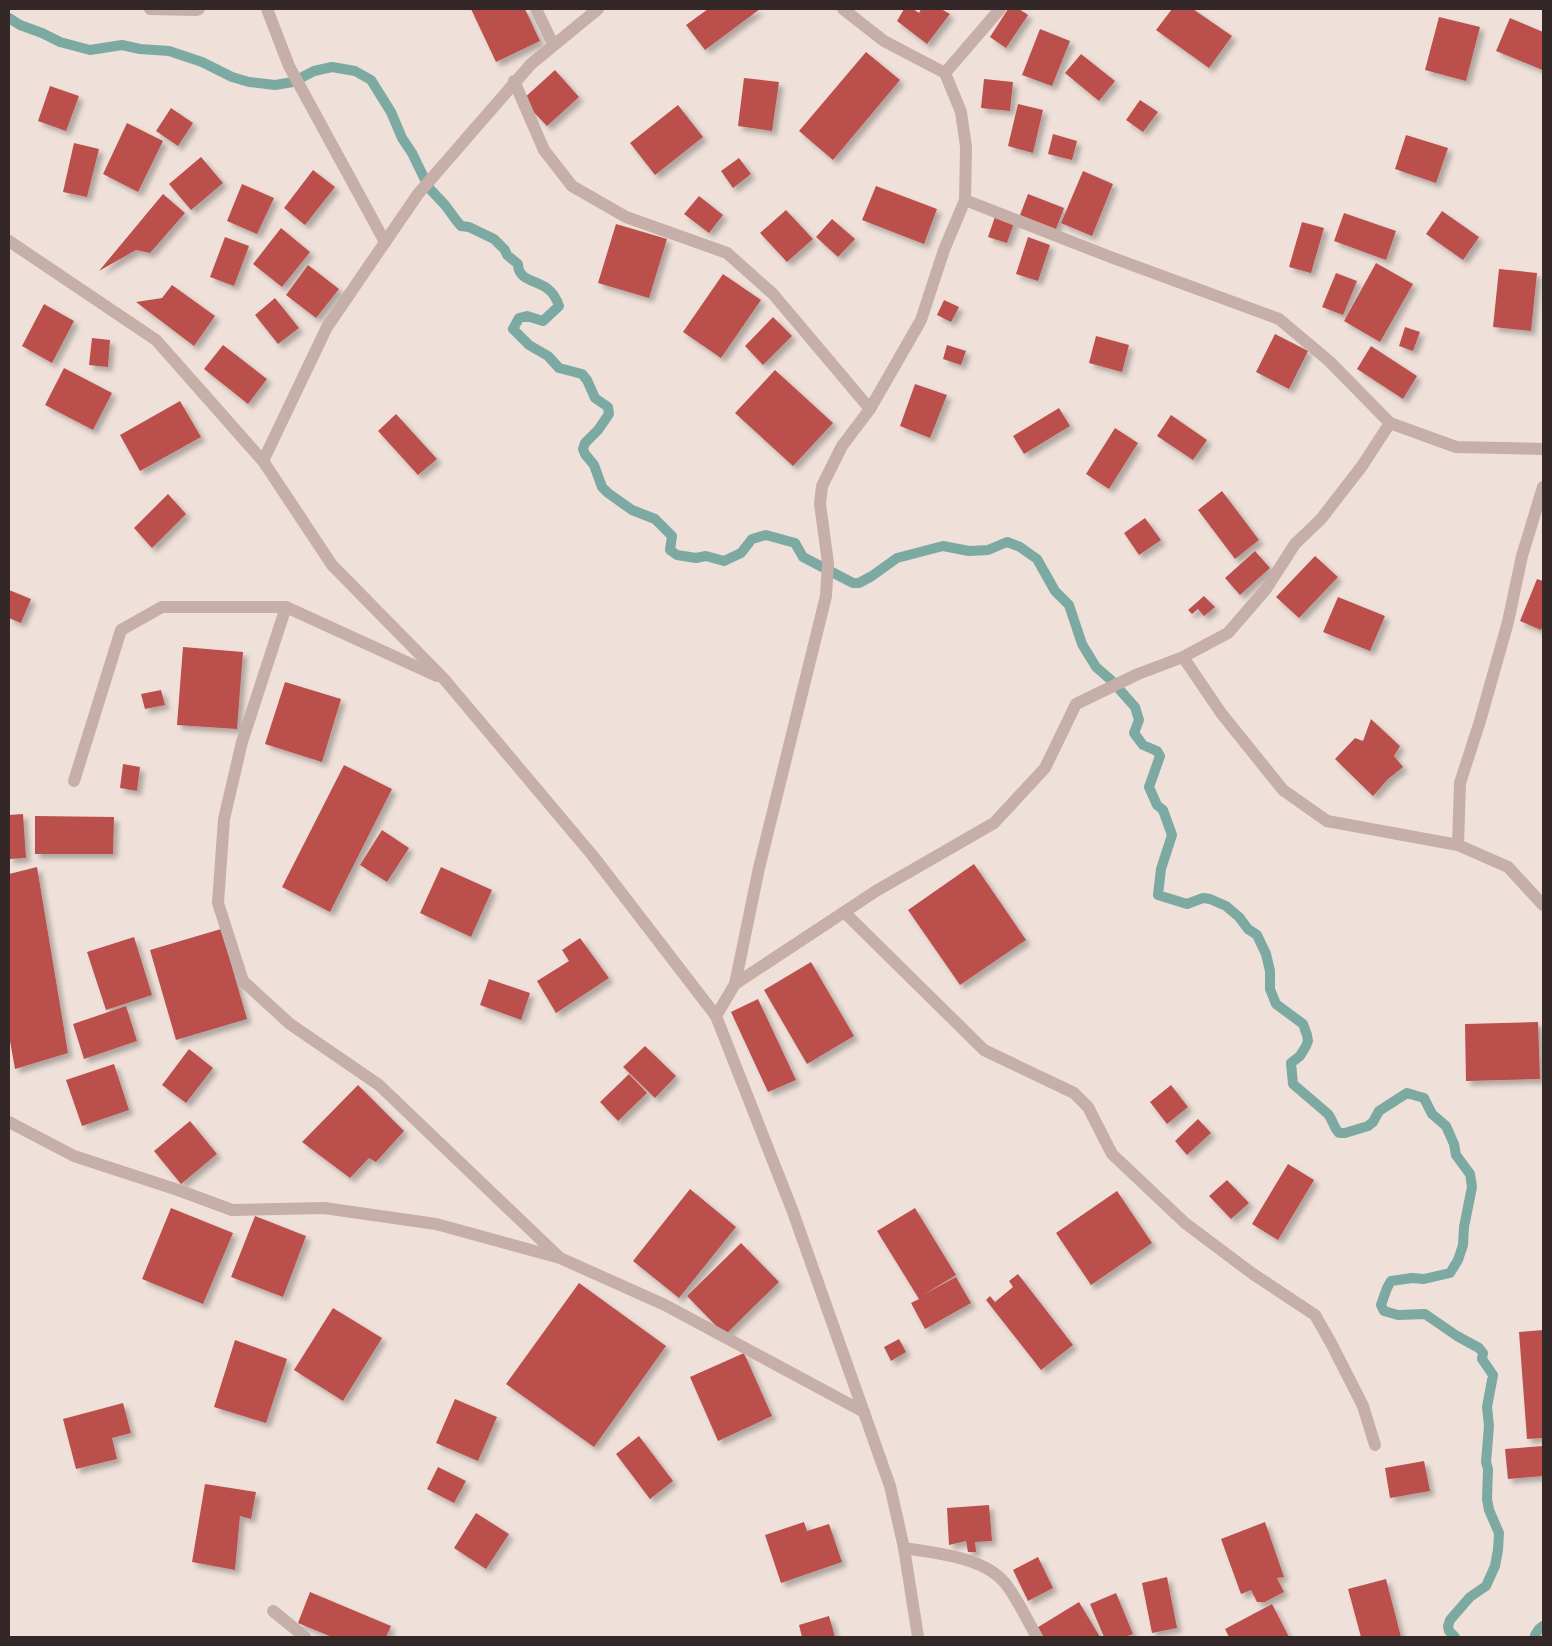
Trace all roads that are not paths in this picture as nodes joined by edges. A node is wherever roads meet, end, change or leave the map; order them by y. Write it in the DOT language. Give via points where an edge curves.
graph roads {
  1 [pos="150,9"];
  2 [pos="199,9"];
  3 [pos="267,9"];
  4 [pos="536,9"];
  5 [pos="598,9"];
  6 [pos="842,9"];
  7 [pos="1000,9"];
  8 [pos="554,44"];
  9 [pos="945,73"];
  10 [pos="514,82"];
  11 [pos="965,200"];
  12 [pos="9,242"];
  13 [pos="384,242"];
  14 [pos="870,409"];
  15 [pos="1390,423"];
  16 [pos="1543,449"];
  17 [pos="263,460"];
  18 [pos="1543,487"];
  19 [pos="286,607"];
  20 [pos="1183,657"];
  21 [pos="444,679"];
  22 [pos="74,781"];
  23 [pos="1458,845"];
  24 [pos="1543,905"];
  25 [pos="844,912"];
  26 [pos="735,984"];
  27 [pos="716,1016"];
  28 [pos="9,1122"];
  29 [pos="560,1258"];
  30 [pos="864,1412"];
  31 [pos="1375,1445"];
  32 [pos="904,1548"];
  33 [pos="273,1611"];
  34 [pos="305,1637"];
  35 [pos="918,1637"];
  36 [pos="1036,1637"];
  1 -- 2 [label="street"];
  3 -- 13 [label="street" via="289,66"];
  4 -- 8 [label="street"];
  5 -- 8 [label="street"];
  6 -- 9 [label="street" via="884,41"];
  7 -- 9 [label="street"];
  8 -- 10 [label="street"];
  9 -- 11 [label="street" via="961,112 966,148"];
  10 -- 13 [label="street" via="418,194"];
  10 -- 14 [label="street" via="544,150 572,186 626,217 727,253 773,294"];
  11 -- 14 [label="street" via="944,250 921,320"];
  11 -- 15 [label="street" via="1278,319 1329,361"];
  12 -- 17 [label="street" via="156,340"];
  13 -- 17 [label="street" via="327,326"];
  14 -- 26 [label="street" via="842,446 822,486 820,504 828,563 826,596"];
  15 -- 16 [label="street" via="1456,447"];
  15 -- 20 [label="street" via="1362,466 1321,519 1295,544 1266,588 1228,634"];
  17 -- 21 [label="street" via="332,566"];
  18 -- 23 [label="street" via="1522,556 1508,622 1460,783"];
  19 -- 21 [label="street"];
  19 -- 22 [label="street" via="162,607 121,630"];
  19 -- 29 [label="street" via="242,742 224,819 218,903 243,981 290,1024 379,1085"];
  20 -- 23 [label="street" via="1221,713 1283,790 1328,821"];
  20 -- 25 [label="street" via="1138,674 1076,704 1045,768 994,823"];
  21 -- 27 [label="street" via="592,856"];
  23 -- 24 [label="street" via="1508,867"];
  25 -- 26 [label="street"];
  25 -- 31 [label="street" via="984,1050 1074,1093 1088,1107 1112,1154 1185,1223 1315,1315 1363,1406"];
  26 -- 27 [label="street"];
  27 -- 30 [label="street" via="793,1212"];
  28 -- 29 [label="street" via="74,1156 232,1210 324,1208 436,1224"];
  29 -- 30 [label="street" via="665,1305"];
  30 -- 32 [label="street" via="890,1486"];
  32 -- 35 [label="street"];
  32 -- 36 [label="street" via="980,1564 1004,1582"];
  33 -- 34 [label="street"];
}
